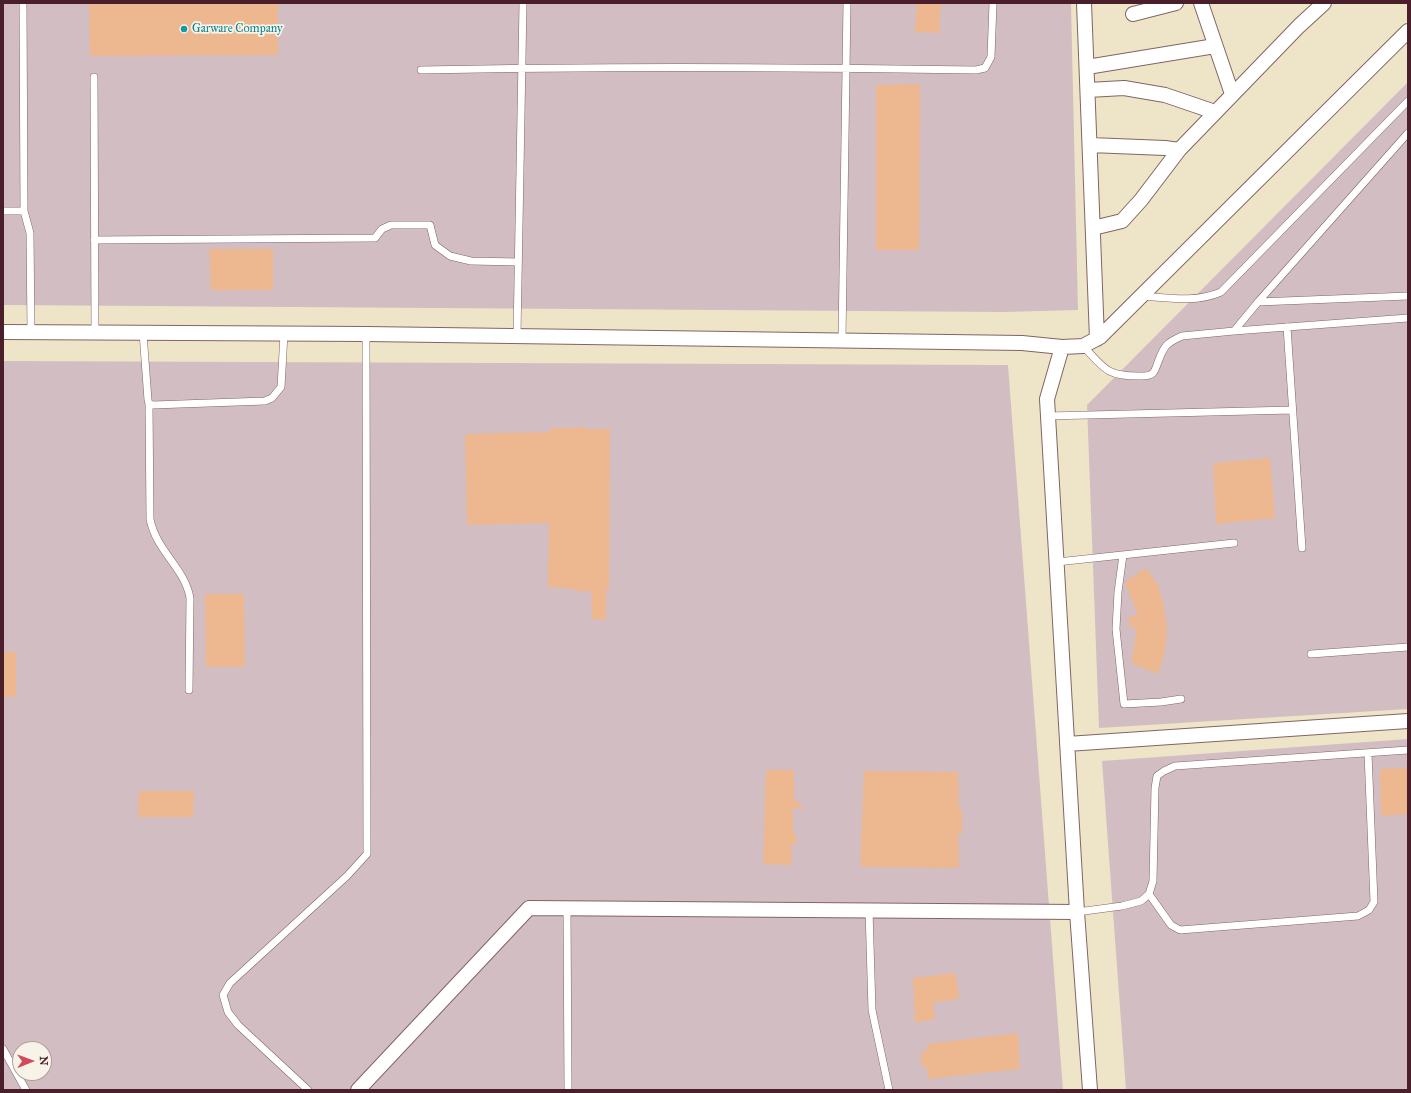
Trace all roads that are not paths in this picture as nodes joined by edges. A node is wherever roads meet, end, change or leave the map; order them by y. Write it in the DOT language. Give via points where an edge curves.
graph roads {
  1 [pos="23,3"];
  2 [pos="523,3"];
  3 [pos="847,3"];
  4 [pos="993,3"];
  5 [pos="1084,3"];
  6 [pos="1176,3"];
  7 [pos="1201,3"];
  8 [pos="1324,3"];
  9 [pos="1133,14"];
  10 [pos="1408,31"];
  11 [pos="1215,46"];
  12 [pos="1087,67"];
  13 [pos="522,68"];
  14 [pos="846,68"];
  15 [pos="421,70"];
  16 [pos="94,77"];
  17 [pos="1088,90"];
  18 [pos="1232,94"];
  19 [pos="1408,101"];
  20 [pos="1215,112"];
  21 [pos="1408,133"];
  22 [pos="1090,145"];
  23 [pos="1179,150"];
  24 [pos="3,211"];
  25 [pos="24,211"];
  26 [pos="1093,228"];
  27 [pos="94,240"];
  28 [pos="518,262"];
  29 [pos="1141,296"];
  30 [pos="1408,296"];
  31 [pos="1258,302"];
  32 [pos="1408,318"];
  33 [pos="1287,327"];
  34 [pos="3,332"];
  35 [pos="31,332"];
  36 [pos="95,332"];
  37 [pos="1234,332"];
  38 [pos="143,333"];
  39 [pos="284,334"];
  40 [pos="366,334"];
  41 [pos="517,336"];
  42 [pos="1097,339"];
  43 [pos="842,340"];
  44 [pos="1084,346"];
  45 [pos="1062,347"];
  46 [pos="149,404"];
  47 [pos="1292,410"];
  48 [pos="1048,416"];
  49 [pos="1234,543"];
  50 [pos="1302,548"];
  51 [pos="1123,555"];
  52 [pos="1057,562"];
  53 [pos="1408,647"];
  54 [pos="1311,654"];
  55 [pos="189,690"];
  56 [pos="1181,699"];
  57 [pos="1408,721"];
  58 [pos="1067,744"];
  59 [pos="1408,750"];
  60 [pos="1368,753"];
  61 [pos="1149,894"];
  62 [pos="567,908"];
  63 [pos="869,910"];
  64 [pos="1077,912"];
  65 [pos="3,1049"];
  66 [pos="568,1088"];
  67 [pos="26,1090"];
  68 [pos="308,1090"];
  69 [pos="358,1090"];
  70 [pos="889,1090"];
  71 [pos="1090,1090"];
  1 -- 25 [label="lane"];
  2 -- 13 [label="lane"];
  3 -- 14 [label="lane"];
  4 -- 14 [label="lane" via="991,57 985,68"];
  5 -- 12 [label="street"];
  6 -- 9 [label="street"];
  7 -- 11 [label="street"];
  8 -- 18 [label="street"];
  10 -- 29 [label="street"];
  11 -- 12 [label="street"];
  11 -- 18 [label="street"];
  12 -- 17 [label="street"];
  13 -- 14 [label="lane"];
  13 -- 15 [label="lane"];
  13 -- 28 [label="lane"];
  14 -- 43 [label="lane"];
  16 -- 27 [label="lane"];
  17 -- 20 [label="street" via="1124,88 1164,96"];
  17 -- 22 [label="street"];
  18 -- 20 [label="street"];
  19 -- 29 [label="lane" via="1221,292 1198,299"];
  20 -- 23 [label="street"];
  21 -- 31 [label="lane"];
  22 -- 23 [label="street"];
  22 -- 26 [label="street"];
  23 -- 26 [label="street" via="1122,221"];
  24 -- 25 [label="lane"];
  25 -- 35 [label="lane" via="30,233"];
  26 -- 42 [label="street"];
  27 -- 28 [label="lane" via="375,238 382,229 391,225 430,225 435,245 450,256 471,261"];
  27 -- 36 [label="lane"];
  28 -- 41 [label="lane"];
  29 -- 42 [label="street"];
  30 -- 31 [label="lane"];
  31 -- 37 [label="lane"];
  32 -- 33 [label="lane"];
  33 -- 37 [label="lane"];
  33 -- 47 [label="lane"];
  34 -- 35 [label="street"];
  35 -- 36 [label="street"];
  36 -- 38 [label="street"];
  37 -- 44 [label="lane" via="1182,336 1175,339 1164,348 1153,373 1148,376 1114,374 1105,369"];
  38 -- 39 [label="street"];
  38 -- 46 [label="lane"];
  39 -- 40 [label="street"];
  39 -- 46 [label="lane" via="281,387 272,398 265,401"];
  40 -- 41 [label="street"];
  40 -- 68 [label="lane" via="366,854 347,876 230,983 223,995 228,1012 238,1025"];
  41 -- 43 [label="street"];
  42 -- 44 [label="street"];
  43 -- 45 [label="street" via="1022,343"];
  44 -- 45 [label="street"];
  45 -- 48 [label="street" via="1047,399"];
  46 -- 55 [label="lane" via="150,519 157,540 188,587"];
  47 -- 48 [label="lane"];
  47 -- 50 [label="lane"];
  48 -- 52 [label="street"];
  49 -- 51 [label="lane"];
  51 -- 52 [label="lane"];
  51 -- 56 [label="lane" via="1116,629 1124,704"];
  52 -- 58 [label="street"];
  53 -- 54 [label="lane"];
  57 -- 58 [label="street"];
  58 -- 64 [label="street"];
  59 -- 60 [label="lane"];
  60 -- 61 [label="lane" via="1175,766 1164,771 1157,776 1155,788 1153,881"];
  60 -- 61 [label="lane" via="1374,902 1369,910 1358,916 1180,930 1171,925"];
  61 -- 64 [label="lane" via="1141,901 1122,906"];
  62 -- 63 [label="street"];
  62 -- 66 [label="lane"];
  62 -- 69 [label="street" via="529,908"];
  63 -- 64 [label="street"];
  63 -- 70 [label="lane" via="872,1010"];
  64 -- 71 [label="street"];
  65 -- 67 [label="lane"];
}
